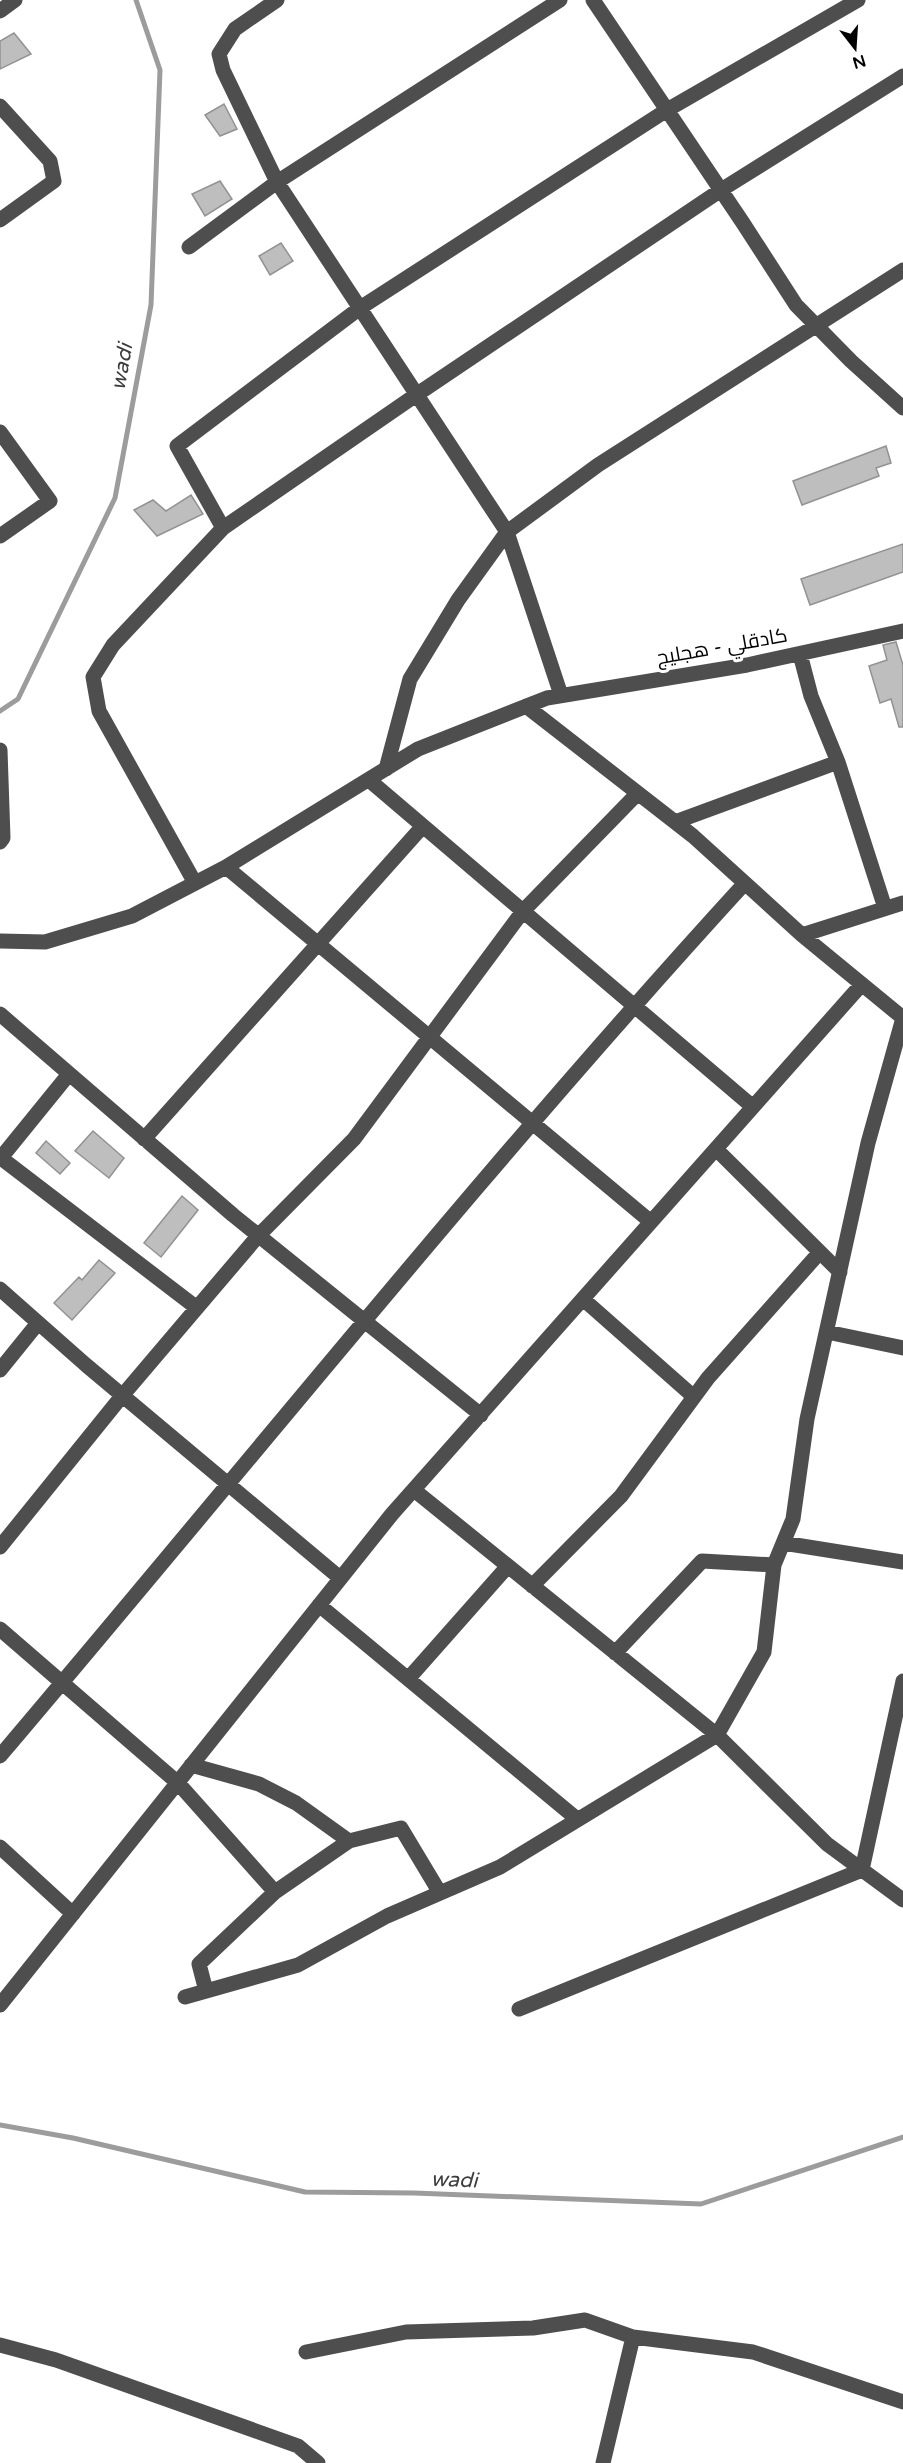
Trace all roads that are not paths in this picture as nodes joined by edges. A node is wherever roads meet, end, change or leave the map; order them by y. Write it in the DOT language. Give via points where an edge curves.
graph roads {
  1 [pos="15,0"];
  2 [pos="277,0"];
  3 [pos="560,0"];
  4 [pos="593,0"];
  5 [pos="858,0"];
  6 [pos="0,11"];
  7 [pos="903,76"];
  8 [pos="0,106"];
  9 [pos="667,110"];
  10 [pos="277,182"];
  11 [pos="721,189"];
  12 [pos="0,220"];
  13 [pos="189,247"];
  14 [pos="903,270"];
  15 [pos="360,308"];
  16 [pos="814,324"];
  17 [pos="416,395"];
  18 [pos="903,408"];
  19 [pos="0,432"];
  20 [pos="223,528"];
  21 [pos="507,532"];
  22 [pos="0,536"];
  23 [pos="903,631"];
  24 [pos="800,654"];
  25 [pos="554,697"];
  26 [pos="526,706"];
  27 [pos="0,750"];
  28 [pos="838,762"];
  29 [pos="386,769"];
  30 [pos="369,780"];
  31 [pos="638,793"];
  32 [pos="675,822"];
  33 [pos="423,826"];
  34 [pos="0,842"];
  35 [pos="226,867"];
  36 [pos="195,883"];
  37 [pos="745,883"];
  38 [pos="903,903"];
  39 [pos="885,908"];
  40 [pos="523,911"];
  41 [pos="802,934"];
  42 [pos="0,942"];
  43 [pos="317,944"];
  44 [pos="862,984"];
  45 [pos="633,1005"];
  46 [pos="0,1014"];
  47 [pos="903,1018"];
  48 [pos="428,1036"];
  49 [pos="69,1074"];
  50 [pos="753,1107"];
  51 [pos="532,1123"];
  52 [pos="144,1139"];
  53 [pos="716,1149"];
  54 [pos="0,1158"];
  55 [pos="651,1222"];
  56 [pos="258,1236"];
  57 [pos="820,1252"];
  58 [pos="840,1272"];
  59 [pos="0,1289"];
  60 [pos="583,1299"];
  61 [pos="197,1308"];
  62 [pos="364,1321"];
  63 [pos="38,1323"];
  64 [pos="827,1332"];
  65 [pos="903,1348"];
  66 [pos="0,1370"];
  67 [pos="122,1396"];
  68 [pos="694,1397"];
  69 [pos="481,1415"];
  70 [pos="228,1485"];
  71 [pos="414,1490"];
  72 [pos="783,1543"];
  73 [pos="0,1547"];
  74 [pos="903,1562"];
  75 [pos="774,1565"];
  76 [pos="508,1566"];
  77 [pos="340,1578"];
  78 [pos="532,1586"];
  79 [pos="319,1605"];
  80 [pos="0,1629"];
  81 [pos="615,1653"];
  82 [pos="408,1679"];
  83 [pos="903,1681"];
  84 [pos="63,1682"];
  85 [pos="717,1735"];
  86 [pos="0,1756"];
  87 [pos="192,1765"];
  88 [pos="178,1783"];
  89 [pos="577,1819"];
  90 [pos="349,1841"];
  91 [pos="0,1847"];
  92 [pos="862,1870"];
  93 [pos="275,1892"];
  94 [pos="440,1893"];
  95 [pos="903,1900"];
  96 [pos="74,1914"];
  97 [pos="206,1991"];
  98 [pos="185,1997"];
  99 [pos="0,2005"];
  100 [pos="519,2009"];
  101 [pos="633,2337"];
  102 [pos="0,2345"];
  103 [pos="306,2352"];
  104 [pos="903,2402"];
  105 [pos="318,2463"];
  106 [pos="603,2463"];
  1 -- 6 [label="street"];
  2 -- 10 [label="street" via="235,29 219,54"];
  3 -- 10 [label="street"];
  4 -- 9 [label="street"];
  5 -- 9 [label="street"];
  7 -- 11 [label="street"];
  8 -- 12 [label="street" via="50,161 54,181"];
  9 -- 11 [label="street"];
  9 -- 15 [label="street"];
  10 -- 13 [label="street"];
  10 -- 15 [label="street"];
  11 -- 16 [label="street" via="796,305"];
  11 -- 17 [label="street"];
  14 -- 16 [label="street"];
  15 -- 17 [label="street"];
  15 -- 20 [label="street" via="177,446"];
  16 -- 18 [label="street"];
  16 -- 21 [label="street" via="598,465"];
  17 -- 20 [label="street"];
  17 -- 21 [label="street"];
  19 -- 22 [label="street" via="50,501"];
  20 -- 36 [label="street" via="113,645 93,677 99,711"];
  21 -- 25 [label="street"];
  21 -- 29 [label="street" via="458,600 410,679"];
  23 -- 24 [label="street, كادقلي - هجليج"];
  24 -- 25 [label="street, كادقلي - هجليج"];
  24 -- 28 [label="street" via="811,696"];
  25 -- 26 [label="street, كادقلي - هجليج"];
  26 -- 29 [label="street, كادقلي - هجليج" via="418,749"];
  26 -- 31 [label="street"];
  27 -- 34 [label="street"];
  28 -- 32 [label="street"];
  28 -- 39 [label="street"];
  29 -- 30 [label="street, كادقلي - هجليج"];
  30 -- 33 [label="street"];
  30 -- 35 [label="street, كادقلي - هجليج"];
  31 -- 32 [label="street"];
  31 -- 40 [label="street"];
  32 -- 37 [label="street"];
  33 -- 40 [label="street"];
  33 -- 43 [label="street"];
  35 -- 36 [label="street, كادقلي - هجليج"];
  35 -- 43 [label="street"];
  36 -- 42 [label="street, كادقلي - هجليج" via="132,916 45,942"];
  37 -- 41 [label="street"];
  37 -- 45 [label="street"];
  38 -- 39 [label="street"];
  39 -- 41 [label="street"];
  40 -- 45 [label="street"];
  40 -- 48 [label="street"];
  41 -- 44 [label="street"];
  43 -- 48 [label="street"];
  43 -- 52 [label="street"];
  44 -- 47 [label="street"];
  44 -- 50 [label="street"];
  45 -- 50 [label="street"];
  45 -- 51 [label="street"];
  46 -- 49 [label="street"];
  47 -- 58 [label="street" via="868,1143"];
  48 -- 51 [label="street"];
  48 -- 56 [label="street" via="354,1139"];
  49 -- 52 [label="street"];
  49 -- 54 [label="street"];
  50 -- 53 [label="street"];
  51 -- 55 [label="street"];
  51 -- 62 [label="street"];
  52 -- 56 [label="street"];
  53 -- 55 [label="street"];
  53 -- 57 [label="street"];
  54 -- 61 [label="street"];
  55 -- 60 [label="street"];
  56 -- 61 [label="street"];
  56 -- 62 [label="street"];
  57 -- 58 [label="street"];
  57 -- 68 [label="street"];
  58 -- 64 [label="street"];
  59 -- 63 [label="street"];
  60 -- 68 [label="street"];
  60 -- 69 [label="street"];
  61 -- 67 [label="street"];
  62 -- 69 [label="street"];
  62 -- 70 [label="street"];
  63 -- 66 [label="street"];
  63 -- 67 [label="street"];
  64 -- 65 [label="street"];
  64 -- 72 [label="street" via="807,1419 793,1519"];
  67 -- 70 [label="street"];
  67 -- 73 [label="street"];
  68 -- 78 [label="street" via="621,1496"];
  69 -- 71 [label="street"];
  70 -- 77 [label="street"];
  70 -- 84 [label="street"];
  71 -- 76 [label="street"];
  71 -- 77 [label="street"];
  72 -- 74 [label="street"];
  72 -- 75 [label="street"];
  75 -- 81 [label="street" via="702,1561"];
  75 -- 85 [label="street" via="764,1652"];
  76 -- 78 [label="street"];
  76 -- 82 [label="street"];
  77 -- 79 [label="street"];
  78 -- 81 [label="street"];
  79 -- 82 [label="street"];
  79 -- 87 [label="street"];
  80 -- 84 [label="street"];
  81 -- 85 [label="street"];
  82 -- 89 [label="street"];
  83 -- 92 [label="street"];
  84 -- 86 [label="street"];
  84 -- 88 [label="street"];
  85 -- 89 [label="street"];
  85 -- 92 [label="street" via="827,1844"];
  87 -- 88 [label="street"];
  87 -- 90 [label="street" via="268,1789 296,1803"];
  88 -- 93 [label="street"];
  88 -- 96 [label="street"];
  89 -- 94 [label="street" via="500,1867"];
  90 -- 93 [label="street"];
  90 -- 94 [label="street" via="401,1828"];
  91 -- 96 [label="street"];
  92 -- 95 [label="street"];
  92 -- 100 [label="street"];
  93 -- 97 [label="street" via="199,1964"];
  94 -- 97 [label="street" via="387,1916 298,1965"];
  96 -- 99 [label="street"];
  97 -- 98 [label="street"];
  101 -- 103 [label="street" via="585,2319 533,2328 406,2332"];
  101 -- 104 [label="street" via="753,2352"];
  101 -- 106 [label="street"];
  102 -- 105 [label="street" via="56,2360 298,2446"];
}
